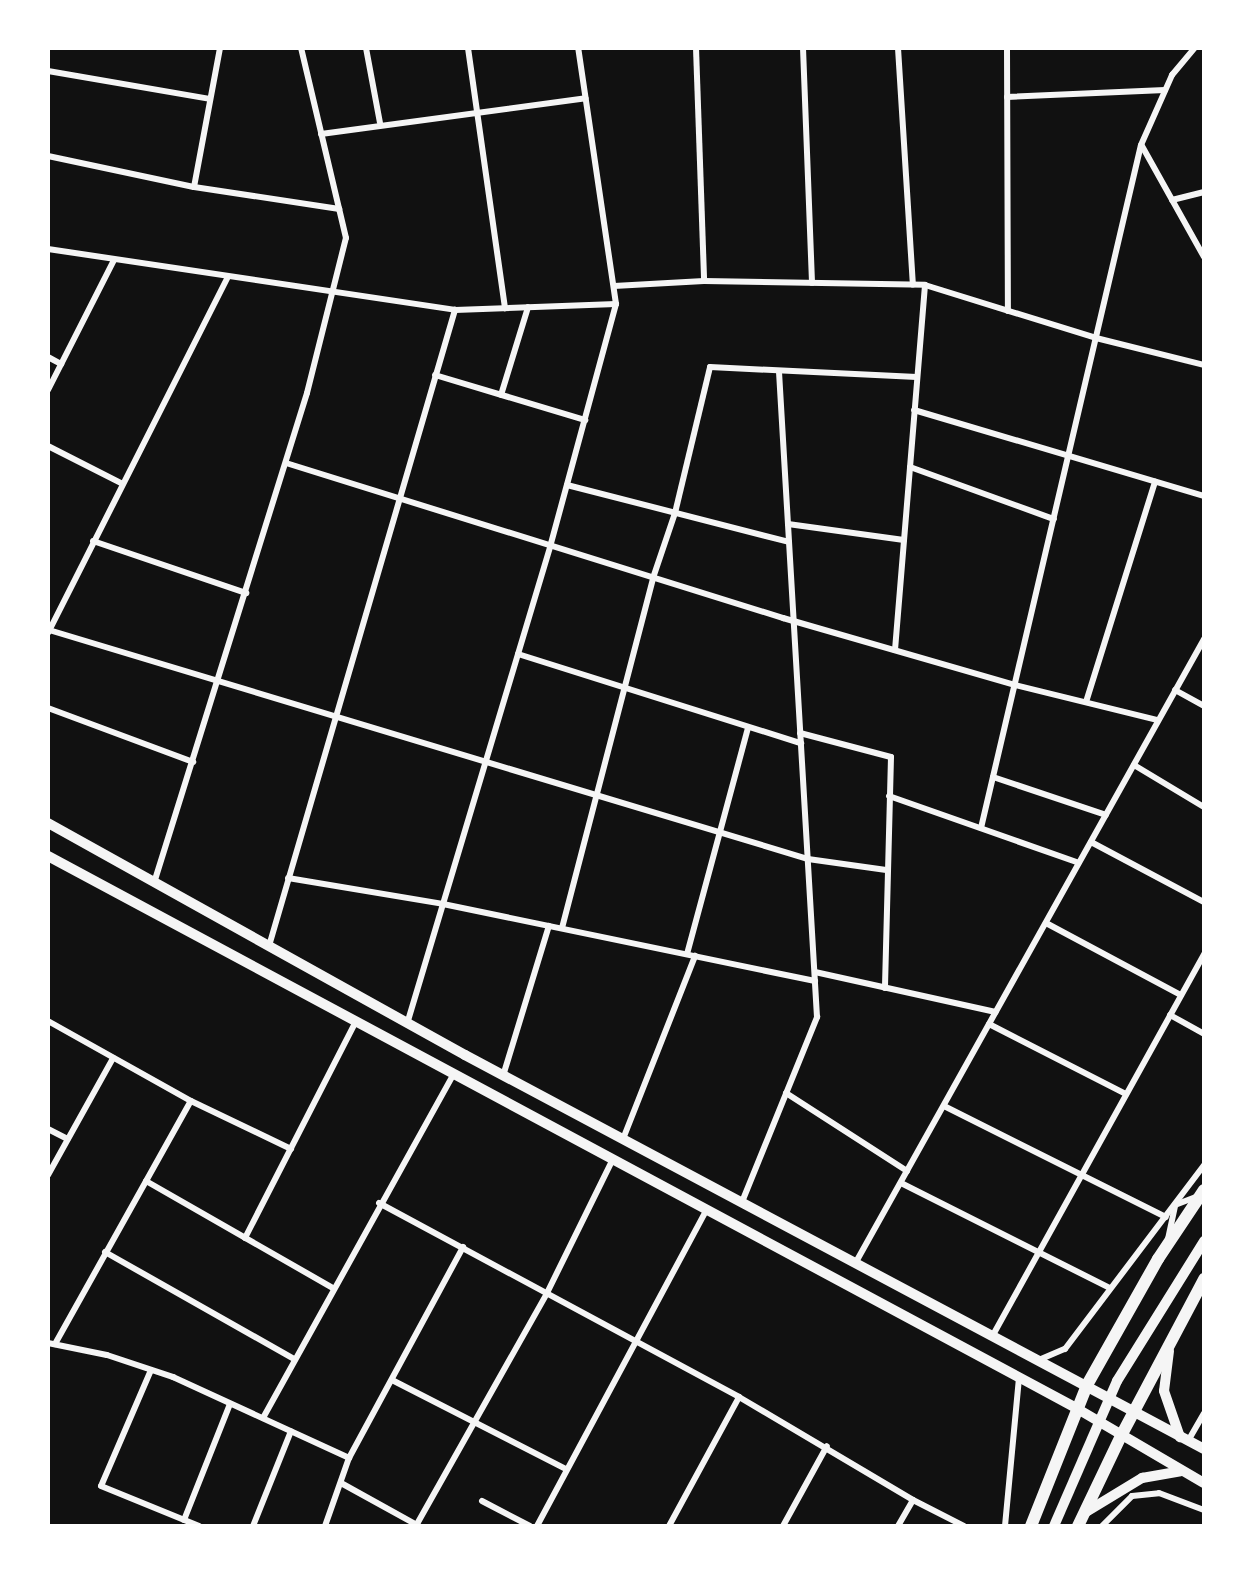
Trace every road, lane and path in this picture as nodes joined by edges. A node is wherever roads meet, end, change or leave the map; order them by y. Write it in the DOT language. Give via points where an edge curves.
graph roads {
  1 [pos="220,48"];
  2 [pos="301,48"];
  3 [pos="366,48"];
  4 [pos="468,48"];
  5 [pos="578,48"];
  6 [pos="696,48"];
  7 [pos="803,48"];
  8 [pos="898,48"];
  9 [pos="1007,48"];
  10 [pos="1195,48"];
  11 [pos="48,71"];
  12 [pos="1165,90"];
  13 [pos="1007,97"];
  14 [pos="586,98"];
  15 [pos="210,99"];
  16 [pos="477,116"];
  17 [pos="380,123"];
  18 [pos="321,134"];
  19 [pos="1141,146"];
  20 [pos="48,156"];
  21 [pos="194,187"];
  22 [pos="1204,192"];
  23 [pos="1172,200"];
  24 [pos="339,209"];
  25 [pos="48,249"];
  26 [pos="1204,257"];
  27 [pos="114,260"];
  28 [pos="227,278"];
  29 [pos="704,281"];
  30 [pos="812,283"];
  31 [pos="913,285"];
  32 [pos="925,285"];
  33 [pos="614,286"];
  34 [pos="332,294"];
  35 [pos="616,304"];
  36 [pos="528,307"];
  37 [pos="505,308"];
  38 [pos="454,310"];
  39 [pos="1008,311"];
  40 [pos="1096,338"];
  41 [pos="48,357"];
  42 [pos="61,364"];
  43 [pos="1204,365"];
  44 [pos="779,371"];
  45 [pos="435,375"];
  46 [pos="917,377"];
  47 [pos="48,390"];
  48 [pos="501,395"];
  49 [pos="914,410"];
  50 [pos="585,420"];
  51 [pos="48,446"];
  52 [pos="1068,457"];
  53 [pos="286,463"];
  54 [pos="910,467"];
  55 [pos="1155,482"];
  56 [pos="121,483"];
  57 [pos="567,485"];
  58 [pos="1204,496"];
  59 [pos="399,497"];
  60 [pos="675,513"];
  61 [pos="1054,519"];
  62 [pos="788,524"];
  63 [pos="904,540"];
  64 [pos="93,541"];
  65 [pos="789,543"];
  66 [pos="550,547"];
  67 [pos="653,578"];
  68 [pos="246,593"];
  69 [pos="793,621"];
  70 [pos="49,632"];
  71 [pos="1204,639"];
  72 [pos="895,650"];
  73 [pos="518,654"];
  74 [pos="219,681"];
  75 [pos="1015,685"];
  76 [pos="627,689"];
  77 [pos="1176,690"];
  78 [pos="1086,702"];
  79 [pos="1204,706"];
  80 [pos="48,708"];
  81 [pos="334,716"];
  82 [pos="1158,720"];
  83 [pos="748,728"];
  84 [pos="800,733"];
  85 [pos="801,743"];
  86 [pos="193,762"];
  87 [pos="486,762"];
  88 [pos="1134,765"];
  89 [pos="993,777"];
  90 [pos="596,795"];
  91 [pos="889,796"];
  92 [pos="1204,807"];
  93 [pos="1106,815"];
  94 [pos="48,823"];
  95 [pos="981,828"];
  96 [pos="720,832"];
  97 [pos="1091,842"];
  98 [pos="48,856"];
  99 [pos="808,859"];
  100 [pos="1079,863"];
  101 [pos="886,870"];
  102 [pos="288,878"];
  103 [pos="154,882"];
  104 [pos="1204,902"];
  105 [pos="443,904"];
  106 [pos="1046,923"];
  107 [pos="549,926"];
  108 [pos="562,928"];
  109 [pos="269,946"];
  110 [pos="687,954"];
  111 [pos="1204,954"];
  112 [pos="695,956"];
  113 [pos="814,972"];
  114 [pos="815,981"];
  115 [pos="885,988"];
  116 [pos="1181,995"];
  117 [pos="996,1012"];
  118 [pos="1170,1015"];
  119 [pos="48,1021"];
  120 [pos="355,1023"];
  121 [pos="407,1024"];
  122 [pos="989,1024"];
  123 [pos="1204,1034"];
  124 [pos="113,1058"];
  125 [pos="453,1075"];
  126 [pos="503,1076"];
  127 [pos="786,1093"];
  128 [pos="1126,1094"];
  129 [pos="191,1101"];
  130 [pos="944,1106"];
  131 [pos="48,1128"];
  132 [pos="68,1139"];
  133 [pos="623,1139"];
  134 [pos="291,1149"];
  135 [pos="612,1161"];
  136 [pos="1204,1165"];
  137 [pos="908,1171"];
  138 [pos="1083,1173"];
  139 [pos="48,1175"];
  140 [pos="146,1181"];
  141 [pos="901,1183"];
  142 [pos="1202,1192"];
  143 [pos="742,1202"];
  144 [pos="379,1203"];
  145 [pos="1175,1205"];
  146 [pos="706,1211"];
  147 [pos="1166,1216"];
  148 [pos="245,1238"];
  149 [pos="1204,1241"];
  150 [pos="463,1247"];
  151 [pos="1166,1247"];
  152 [pos="1039,1251"];
  153 [pos="105,1252"];
  154 [pos="856,1262"];
  155 [pos="1204,1280"];
  156 [pos="333,1288"];
  157 [pos="1110,1288"];
  158 [pos="547,1293"];
  159 [pos="993,1335"];
  160 [pos="636,1341"];
  161 [pos="52,1343"];
  162 [pos="1169,1350"];
  163 [pos="294,1359"];
  164 [pos="1032,1359"];
  165 [pos="151,1370"];
  166 [pos="1019,1378"];
  167 [pos="392,1380"];
  168 [pos="1087,1386"];
  169 [pos="739,1397"];
  170 [pos="1109,1398"];
  171 [pos="231,1404"];
  172 [pos="1076,1408"];
  173 [pos="1134,1412"];
  174 [pos="1204,1413"];
  175 [pos="262,1418"];
  176 [pos="1096,1421"];
  177 [pos="473,1422"];
  178 [pos="291,1431"];
  179 [pos="1121,1436"];
  180 [pos="1184,1439"];
  181 [pos="826,1446"];
  182 [pos="1204,1449"];
  183 [pos="350,1458"];
  184 [pos="566,1469"];
  185 [pos="1185,1473"];
  186 [pos="341,1483"];
  187 [pos="1204,1485"];
  188 [pos="913,1500"];
  189 [pos="482,1501"];
  190 [pos="1204,1510"];
  191 [pos="1083,1514"];
  192 [pos="184,1520"];
  193 [pos="418,1525"];
  194 [pos="199,1526"];
  195 [pos="253,1526"];
  196 [pos="325,1526"];
  197 [pos="530,1526"];
  198 [pos="537,1526"];
  199 [pos="669,1526"];
  200 [pos="783,1526"];
  201 [pos="898,1526"];
  202 [pos="964,1526"];
  203 [pos="1005,1526"];
  204 [pos="1031,1526"];
  205 [pos="1054,1526"];
  206 [pos="1078,1526"];
  207 [pos="1102,1526"];
  1 -- 15 [label="street"];
  2 -- 18 [label="street"];
  3 -- 17 [label="street"];
  4 -- 16 [label="street"];
  5 -- 14 [label="street"];
  6 -- 29 [label="street"];
  7 -- 30 [label="street"];
  8 -- 31 [label="street"];
  9 -- 13 [label="street"];
  10 -- 12 [label="street" via="1172,75"];
  11 -- 15 [label="street"];
  12 -- 13 [label="street"];
  12 -- 19 [label="street"];
  13 -- 39 [label="street"];
  14 -- 16 [label="street"];
  14 -- 33 [label="street"];
  15 -- 21 [label="street"];
  16 -- 17 [label="street"];
  16 -- 37 [label="street"];
  17 -- 18 [label="street"];
  18 -- 24 [label="street"];
  19 -- 23 [label="street"];
  19 -- 40 [label="street"];
  20 -- 21 [label="street"];
  21 -- 24 [label="street"];
  22 -- 23 [label="street"];
  23 -- 26 [label="street"];
  24 -- 34 [label="street" via="346,238"];
  25 -- 27 [label="street"];
  27 -- 28 [label="street"];
  27 -- 42 [label="street"];
  28 -- 34 [label="street"];
  28 -- 56 [label="street"];
  29 -- 30 [label="street"];
  29 -- 33 [label="street"];
  30 -- 31 [label="street"];
  31 -- 32 [label="street"];
  32 -- 39 [label="street"];
  32 -- 46 [label="street"];
  33 -- 35 [label="street"];
  34 -- 38 [label="street"];
  34 -- 53 [label="street"];
  35 -- 36 [label="street"];
  35 -- 50 [label="street"];
  36 -- 37 [label="street"];
  36 -- 48 [label="street"];
  37 -- 38 [label="street"];
  38 -- 45 [label="street"];
  39 -- 40 [label="street"];
  40 -- 43 [label="street"];
  40 -- 52 [label="street"];
  41 -- 42 [label="street"];
  42 -- 47 [label="street"];
  44 -- 46 [label="street"];
  44 -- 60 [label="street" via="710,367"];
  44 -- 62 [label="street"];
  45 -- 48 [label="street"];
  45 -- 59 [label="street"];
  46 -- 49 [label="street"];
  48 -- 50 [label="street"];
  49 -- 52 [label="street"];
  49 -- 54 [label="street"];
  50 -- 57 [label="street"];
  51 -- 56 [label="street"];
  52 -- 55 [label="street"];
  52 -- 61 [label="street"];
  53 -- 59 [label="street"];
  53 -- 68 [label="street"];
  54 -- 61 [label="street"];
  54 -- 63 [label="street"];
  55 -- 58 [label="street"];
  55 -- 78 [label="street"];
  56 -- 64 [label="street"];
  57 -- 60 [label="street"];
  57 -- 66 [label="street"];
  59 -- 66 [label="street"];
  59 -- 81 [label="street"];
  60 -- 65 [label="street"];
  60 -- 67 [label="street"];
  61 -- 75 [label="street"];
  62 -- 63 [label="street"];
  62 -- 65 [label="street"];
  63 -- 72 [label="street"];
  64 -- 68 [label="street"];
  64 -- 70 [label="street"];
  65 -- 69 [label="street"];
  66 -- 67 [label="street"];
  66 -- 73 [label="street"];
  67 -- 69 [label="street"];
  67 -- 76 [label="street"];
  68 -- 74 [label="street"];
  69 -- 72 [label="street"];
  69 -- 84 [label="street"];
  70 -- 74 [label="street"];
  71 -- 77 [label="street"];
  72 -- 75 [label="street"];
  73 -- 76 [label="street"];
  73 -- 87 [label="street"];
  74 -- 81 [label="street"];
  74 -- 86 [label="street"];
  75 -- 78 [label="street"];
  75 -- 89 [label="street"];
  76 -- 83 [label="street"];
  76 -- 90 [label="street"];
  77 -- 79 [label="street"];
  77 -- 82 [label="street"];
  78 -- 82 [label="street"];
  80 -- 86 [label="street"];
  81 -- 87 [label="street"];
  81 -- 102 [label="street"];
  82 -- 88 [label="street"];
  83 -- 85 [label="street"];
  83 -- 96 [label="street"];
  84 -- 85 [label="street"];
  84 -- 91 [label="street" via="891,757"];
  85 -- 99 [label="street"];
  86 -- 103 [label="street"];
  87 -- 90 [label="street"];
  87 -- 105 [label="street"];
  88 -- 92 [label="street"];
  88 -- 93 [label="street"];
  89 -- 93 [label="street"];
  89 -- 95 [label="street"];
  90 -- 96 [label="street"];
  90 -- 108 [label="street"];
  91 -- 95 [label="street"];
  91 -- 101 [label="street"];
  93 -- 97 [label="street"];
  94 -- 103 [label="main road"];
  95 -- 100 [label="street"];
  96 -- 99 [label="street"];
  96 -- 110 [label="street"];
  97 -- 100 [label="street"];
  97 -- 104 [label="street"];
  98 -- 120 [label="main road"];
  99 -- 101 [label="street"];
  99 -- 113 [label="street"];
  100 -- 106 [label="street"];
  101 -- 115 [label="street"];
  102 -- 105 [label="street"];
  102 -- 109 [label="street"];
  103 -- 109 [label="main road"];
  105 -- 107 [label="street"];
  105 -- 121 [label="street"];
  106 -- 116 [label="street"];
  106 -- 117 [label="street"];
  107 -- 108 [label="street"];
  107 -- 126 [label="street"];
  108 -- 110 [label="street"];
  109 -- 121 [label="main road"];
  110 -- 112 [label="street"];
  111 -- 116 [label="street"];
  112 -- 114 [label="street"];
  112 -- 133 [label="street"];
  113 -- 114 [label="street"];
  113 -- 115 [label="street"];
  114 -- 127 [label="street" via="817,1017"];
  115 -- 117 [label="street"];
  116 -- 118 [label="street"];
  117 -- 122 [label="street"];
  118 -- 123 [label="street"];
  118 -- 128 [label="street"];
  119 -- 124 [label="street"];
  120 -- 125 [label="main road"];
  120 -- 134 [label="street"];
  121 -- 126 [label="main road"];
  122 -- 128 [label="street"];
  122 -- 130 [label="street"];
  124 -- 129 [label="street"];
  124 -- 132 [label="street"];
  125 -- 135 [label="main road"];
  125 -- 144 [label="street"];
  126 -- 133 [label="main road"];
  127 -- 137 [label="street"];
  127 -- 143 [label="street"];
  128 -- 138 [label="street"];
  129 -- 134 [label="street"];
  129 -- 140 [label="street"];
  130 -- 137 [label="street"];
  130 -- 138 [label="street"];
  131 -- 132 [label="street"];
  132 -- 139 [label="street"];
  133 -- 143 [label="main road"];
  134 -- 148 [label="street"];
  135 -- 146 [label="main road"];
  135 -- 158 [label="street"];
  136 -- 145 [label="street"];
  137 -- 141 [label="street"];
  138 -- 147 [label="street"];
  138 -- 152 [label="street"];
  140 -- 148 [label="street"];
  140 -- 153 [label="street"];
  141 -- 152 [label="street"];
  141 -- 154 [label="street"];
  142 -- 145 [label="street"];
  142 -- 151 [label="main road"];
  143 -- 154 [label="main road"];
  144 -- 150 [label="street"];
  144 -- 156 [label="street"];
  145 -- 147 [label="street"];
  145 -- 151 [label="street"];
  146 -- 160 [label="street"];
  146 -- 166 [label="main road"];
  147 -- 157 [label="street"];
  148 -- 156 [label="street"];
  149 -- 170 [label="main road"];
  150 -- 158 [label="street"];
  150 -- 167 [label="street"];
  151 -- 168 [label="main road"];
  152 -- 157 [label="street"];
  152 -- 159 [label="street"];
  153 -- 161 [label="street"];
  153 -- 163 [label="street"];
  154 -- 159 [label="main road"];
  155 -- 162 [label="main road"];
  156 -- 163 [label="street"];
  157 -- 164 [label="street" via="1065,1349 1048,1359"];
  158 -- 160 [label="street"];
  158 -- 177 [label="street"];
  159 -- 164 [label="main road"];
  160 -- 169 [label="street"];
  160 -- 184 [label="street"];
  161 -- 165 [label="street"];
  162 -- 173 [label="main road"];
  162 -- 180 [label="main road" via="1164,1391"];
  163 -- 175 [label="street"];
  164 -- 168 [label="main road"];
  165 -- 171 [label="street"];
  165 -- 192 [label="street" via="101,1486"];
  166 -- 172 [label="main road"];
  166 -- 203 [label="street"];
  167 -- 177 [label="street"];
  167 -- 183 [label="street"];
  168 -- 170 [label="main road"];
  168 -- 172 [label="main road"];
  169 -- 181 [label="street"];
  169 -- 199 [label="street"];
  170 -- 173 [label="main road"];
  170 -- 176 [label="main road"];
  171 -- 175 [label="street"];
  171 -- 192 [label="street"];
  172 -- 176 [label="main road"];
  172 -- 204 [label="main road"];
  173 -- 179 [label="main road"];
  173 -- 180 [label="main road"];
  174 -- 180 [label="street"];
  175 -- 178 [label="street"];
  176 -- 179 [label="main road"];
  176 -- 205 [label="main road"];
  177 -- 184 [label="street"];
  177 -- 193 [label="street"];
  178 -- 183 [label="street"];
  178 -- 195 [label="street"];
  179 -- 185 [label="main road"];
  179 -- 191 [label="main road"];
  180 -- 182 [label="main road"];
  181 -- 188 [label="street"];
  181 -- 200 [label="street"];
  183 -- 186 [label="street"];
  184 -- 198 [label="street"];
  185 -- 187 [label="main road"];
  185 -- 191 [label="main road" via="1142,1478"];
  186 -- 193 [label="street"];
  186 -- 196 [label="street"];
  188 -- 201 [label="street"];
  188 -- 202 [label="street"];
  189 -- 197 [label="street"];
  190 -- 207 [label="street" via="1159,1493 1132,1496"];
  191 -- 206 [label="main road"];
  192 -- 194 [label="street"];
}
